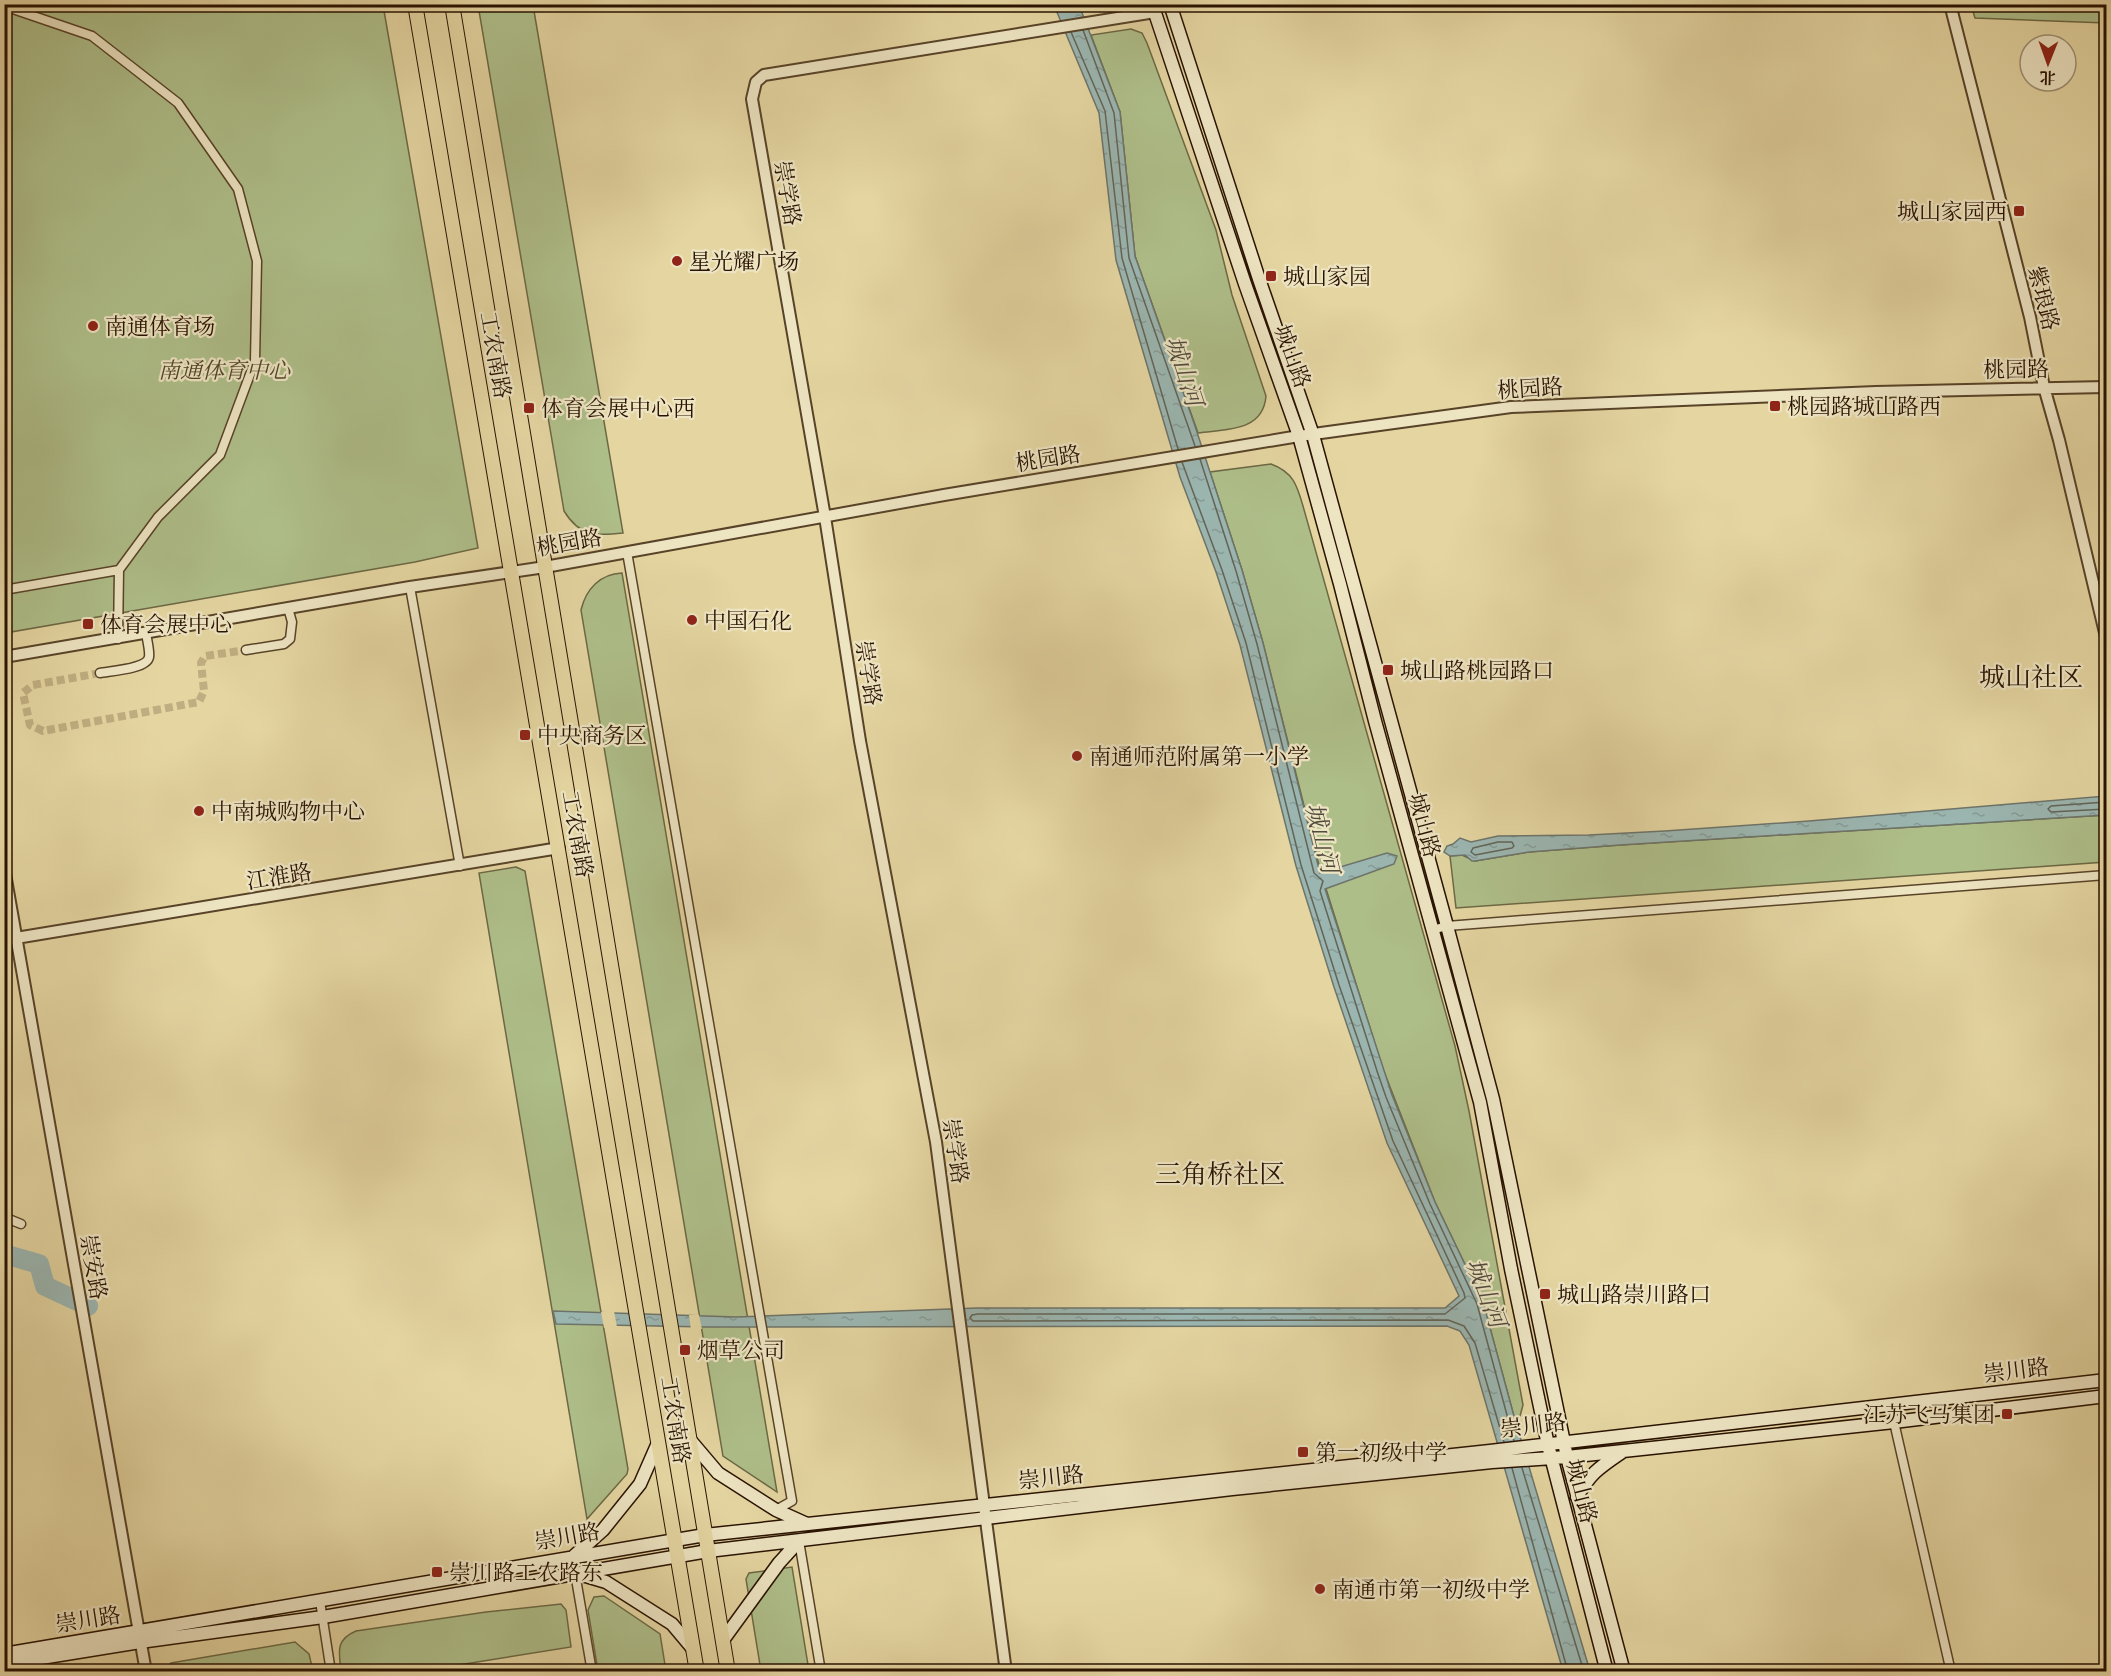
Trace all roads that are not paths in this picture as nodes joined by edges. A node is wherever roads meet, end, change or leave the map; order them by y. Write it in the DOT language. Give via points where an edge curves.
graph roads {
  1 [pos="415,4"];
  2 [pos="452,4"];
  3 [pos="1170,4"];
  4 [pos="1950,4"];
  5 [pos="4,6"];
  6 [pos="1154,8"];
  7 [pos="2044,387"];
  8 [pos="2106,387"];
  9 [pos="1313,435"];
  10 [pos="1299,436"];
  11 [pos="825,517"];
  12 [pos="627,552"];
  13 [pos="545,567"];
  14 [pos="119,570"];
  15 [pos="511,572"];
  16 [pos="410,587"];
  17 [pos="4,590"];
  18 [pos="2103,605"];
  19 [pos="288,608"];
  20 [pos="146,633"];
  21 [pos="2106,637"];
  22 [pos="118,639"];
  23 [pos="246,650"];
  24 [pos="4,657"];
  25 [pos="100,673"];
  26 [pos="559,848"];
  27 [pos="460,866"];
  28 [pos="4,868"];
  29 [pos="2106,874"];
  30 [pos="1447,926"];
  31 [pos="1432,930"];
  32 [pos="17,938"];
  33 [pos="4,940"];
  34 [pos="4,1217"];
  35 [pos="21,1224"];
  36 [pos="2106,1380"];
  37 [pos="2106,1396"];
  38 [pos="1894,1422"];
  39 [pos="690,1440"];
  40 [pos="1563,1442"];
  41 [pos="658,1443"];
  42 [pos="1548,1444"];
  43 [pos="1624,1450"];
  44 [pos="1536,1452"];
  45 [pos="1552,1457"];
  46 [pos="1567,1457"];
  47 [pos="1577,1497"];
  48 [pos="776,1510"];
  49 [pos="984,1511"];
  50 [pos="808,1525"];
  51 [pos="705,1535"];
  52 [pos="675,1540"];
  53 [pos="799,1541"];
  54 [pos="708,1551"];
  55 [pos="574,1556"];
  56 [pos="678,1556"];
  57 [pos="575,1573"];
  58 [pos="320,1600"];
  59 [pos="323,1617"];
  60 [pos="140,1637"];
  61 [pos="723,1640"];
  62 [pos="693,1649"];
  63 [pos="4,1654"];
  64 [pos="4,1664"];
  65 [pos="146,1671"];
  66 [pos="331,1671"];
  67 [pos="592,1671"];
  68 [pos="697,1671"];
  69 [pos="728,1671"];
  70 [pos="821,1671"];
  71 [pos="1006,1671"];
  72 [pos="1607,1671"];
  73 [pos="1624,1671"];
  74 [pos="1951,1671"];
  1 -- 15 [label="main road, 工农南路"];
  2 -- 13 [label="main road, 工农南路"];
  3 -- 9 [label="main road, 城山路"];
  4 -- 7 [label="street, 紫琅路" via="2030,316"];
  5 -- 14 [label="street" via="92,36 178,104 238,189 257,261 255,361 220,455 158,517"];
  6 -- 10 [label="main road, 城山路"];
  6 -- 11 [label="street, 崇学路" via="764,75 756,82 752,99"];
  7 -- 8 [label="street, 桃园路"];
  7 -- 9 [label="street, 桃园路" via="1511,407"];
  7 -- 18 [label="street, 紫琅路"];
  9 -- 10 [label="street, 桃园路"];
  9 -- 30 [label="main road, 城山路"];
  10 -- 11 [label="street, 桃园路"];
  10 -- 31 [label="main road, 城山路"];
  11 -- 12 [label="street, 桃园路"];
  11 -- 49 [label="street, 崇学路" via="860,741 936,1142"];
  12 -- 13 [label="street, 桃园路"];
  12 -- 48 [label="street" via="792,1501"];
  13 -- 15 [label="street, 桃园路"];
  13 -- 39 [label="main road, 工农南路"];
  14 -- 17 [label="street"];
  14 -- 22 [label="street"];
  15 -- 16 [label="street, 桃园路"];
  15 -- 26 [label="main road, 工农南路"];
  16 -- 19 [label="street, 桃园路"];
  16 -- 27 [label="street"];
  18 -- 21 [label="street, 紫琅路"];
  19 -- 20 [label="street, 桃园路"];
  19 -- 23 [label="street" via="292,622 290,639 284,644"];
  20 -- 22 [label="street, 桃园路"];
  20 -- 25 [label="street" via="146,663"];
  22 -- 24 [label="street, 桃园路"];
  26 -- 27 [label="street, 江淮路"];
  26 -- 41 [label="main road, 工农南路"];
  27 -- 32 [label="street, 江淮路"];
  28 -- 32 [label="street, 崇安路"];
  29 -- 30 [label="street"];
  30 -- 31 [label="street"];
  30 -- 40 [label="main road, 城山路" via="1493,1099"];
  31 -- 42 [label="main road, 城山路" via="1480,1102"];
  32 -- 33 [label="street, 江淮路"];
  32 -- 60 [label="street, 崇安路"];
  34 -- 35 [label="street"];
  36 -- 40 [label="main road, 崇川路"];
  37 -- 38 [label="main road, 崇川路"];
  38 -- 43 [label="main road, 崇川路"];
  38 -- 74 [label="street"];
  39 -- 48 [label="main road" via="718,1473"];
  39 -- 51 [label="main road, 工农南路"];
  40 -- 42 [label="main road, 崇川路"];
  40 -- 46 [label="main road, 城山路"];
  41 -- 52 [label="main road, 工农南路"];
  41 -- 55 [label="main road" via="640,1484 603,1530"];
  42 -- 44 [label="main road, 崇川路"];
  42 -- 45 [label="main road, 城山路"];
  43 -- 46 [label="main road, 崇川路"];
  43 -- 47 [label="main road" via="1587,1479"];
  44 -- 45 [label="main road, 崇川路"];
  44 -- 49 [label="main road, 崇川路"];
  45 -- 46 [label="main road, 崇川路"];
  45 -- 72 [label="main road, 城山路"];
  46 -- 47 [label="main road, 城山路"];
  47 -- 73 [label="main road, 城山路"];
  48 -- 50 [label="main road"];
  49 -- 50 [label="main road, 崇川路"];
  49 -- 53 [label="main road, 崇川路"];
  49 -- 71 [label="street, 崇学路"];
  50 -- 51 [label="main road, 崇川路"];
  51 -- 52 [label="main road, 崇川路"];
  51 -- 54 [label="main road, 工农南路"];
  52 -- 55 [label="main road, 崇川路"];
  52 -- 56 [label="main road, 工农南路"];
  53 -- 54 [label="main road, 崇川路"];
  53 -- 61 [label="main road"];
  53 -- 70 [label="street"];
  54 -- 56 [label="main road, 崇川路"];
  54 -- 61 [label="main road, 工农南路"];
  55 -- 58 [label="main road, 崇川路"];
  56 -- 57 [label="main road, 崇川路"];
  56 -- 62 [label="main road, 工农南路"];
  57 -- 59 [label="main road, 崇川路"];
  57 -- 62 [label="main road" via="606,1582 672,1624"];
  57 -- 67 [label="street"];
  58 -- 59 [label="street"];
  58 -- 60 [label="main road, 崇川路"];
  59 -- 60 [label="main road, 崇川路"];
  59 -- 66 [label="street"];
  60 -- 63 [label="main road, 崇川路"];
  60 -- 64 [label="main road, 崇川路"];
  60 -- 65 [label="street, 崇安路"];
  61 -- 69 [label="main road, 工农南路"];
  62 -- 68 [label="main road, 工农南路"];
}
